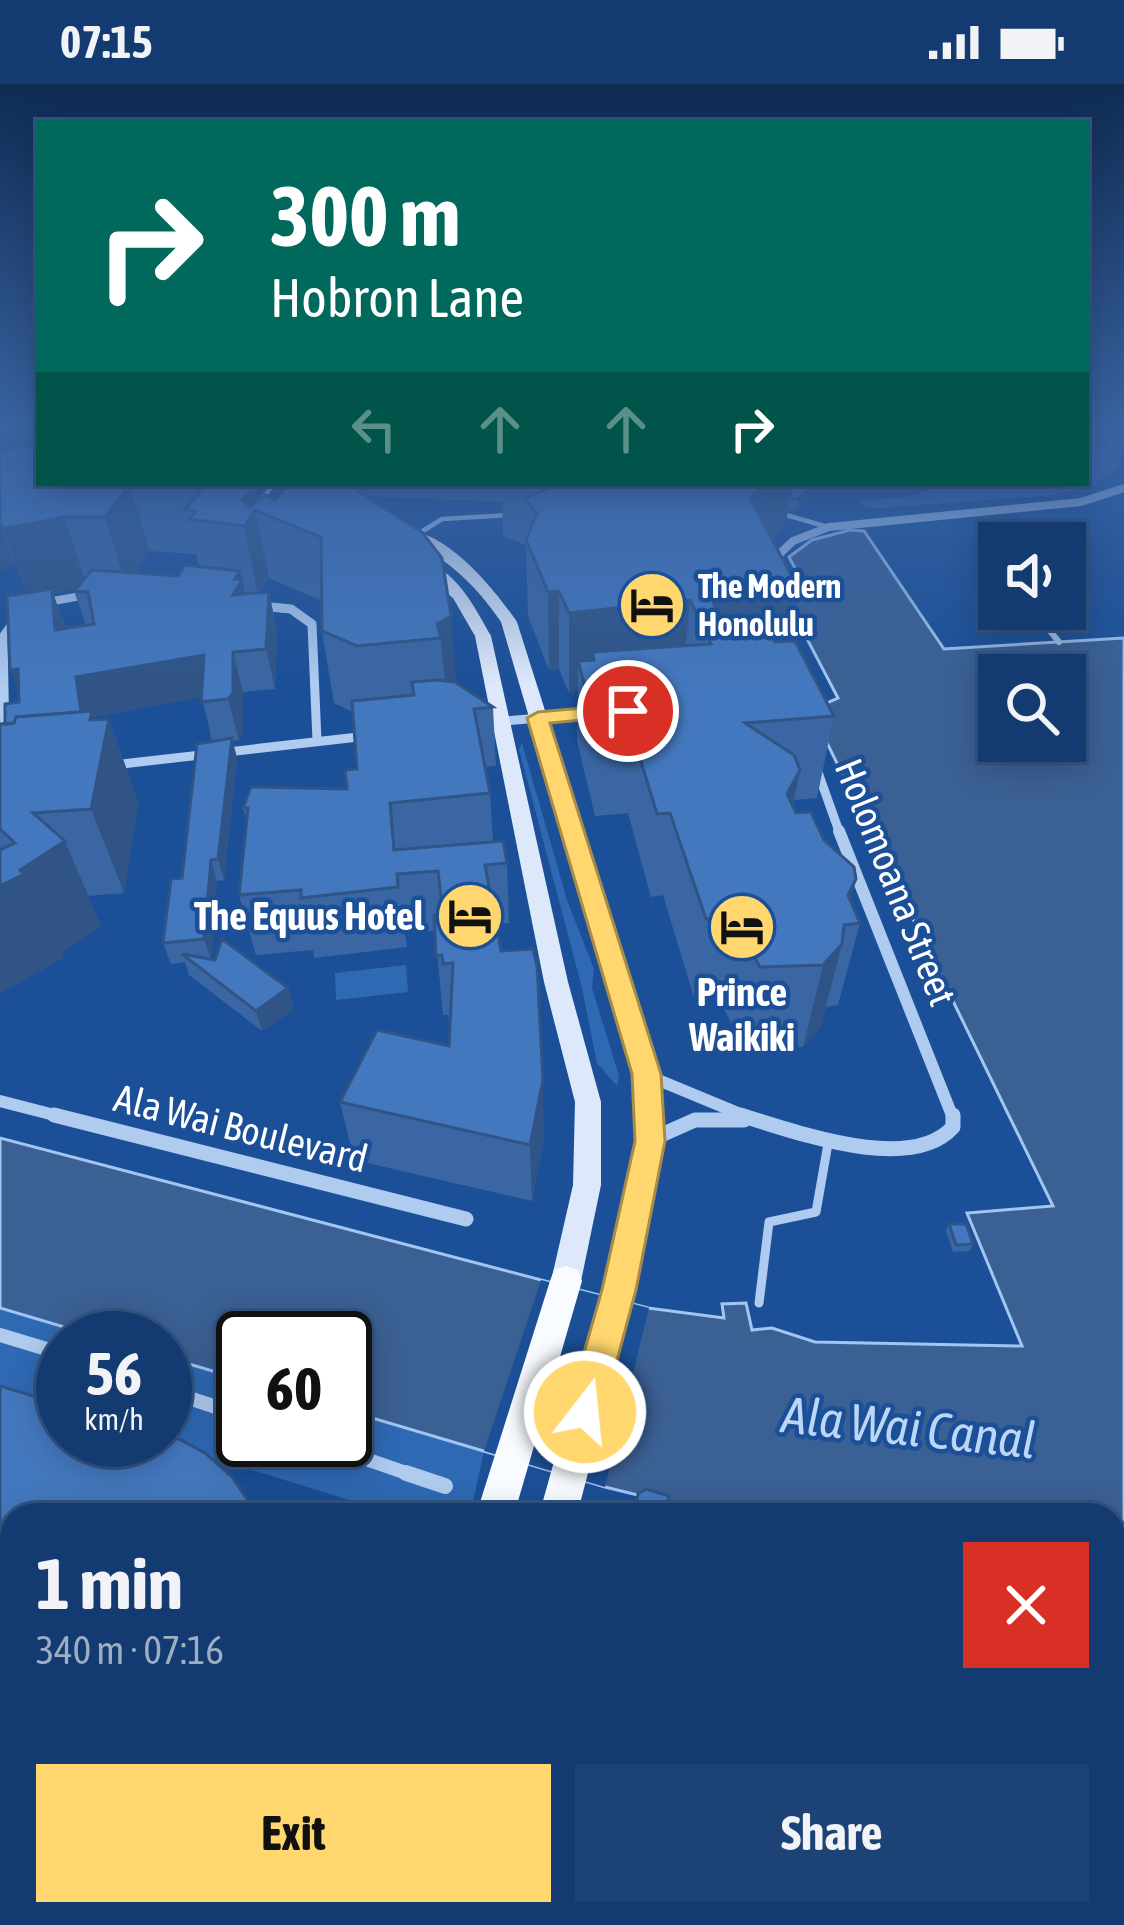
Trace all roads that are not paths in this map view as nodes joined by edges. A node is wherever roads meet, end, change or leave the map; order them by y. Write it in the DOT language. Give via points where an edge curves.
graph roads {
  1 [pos="491,514"];
  2 [pos="778,514"];
  3 [pos="957,514"];
  4 [pos="806,522"];
  5 [pos="829,527"];
  6 [pos="808,534"];
  7 [pos="406,542"];
  8 [pos="764,573"];
  9 [pos="96,594"];
  10 [pos="238,604"];
  11 [pos="1049,630"];
  12 [pos="1059,642"];
  13 [pos="605,712"];
  14 [pos="538,718"];
  15 [pos="488,722"];
  16 [pos="386,734"];
  17 [pos="317,741"];
  18 [pos="807,745"];
  19 [pos="6,751"];
  20 [pos="96,769"];
  21 [pos="646,1074"];
  22 [pos="0,1100"];
  23 [pos="769,1122"];
  24 [pos="830,1136"];
  25 [pos="650,1141"];
  26 [pos="466,1219"];
  27 [pos="566,1281"];
  28 [pos="619,1290"];
  29 [pos="759,1304"];
  30 [pos="0,1335"];
  31 [pos="36,1346"];
  32 [pos="372,1461"];
  33 [pos="446,1486"];
  34 [pos="498,1503"];
  35 [pos="560,1503"];
  1 -- 7 [label="lane" via="442,519"];
  2 -- 4 [label="lane"];
  3 -- 5 [label="street"];
  4 -- 5 [label="lane"];
  4 -- 6 [label="lane"];
  5 -- 6 [label="street"];
  6 -- 8 [label="street" via="782,549"];
  7 -- 14 [label="main road" via="451,557 489,591 509,622"];
  7 -- 15 [label="main road" via="460,595 483,636"];
  9 -- 19 [label="street" via="42,603 7,628"];
  10 -- 17 [label="street" via="286,608 310,621"];
  11 -- 12 [label="lane"];
  13 -- 14 [label="street"];
  14 -- 15 [label="street"];
  14 -- 21 [label="main road"];
  15 -- 27 [label="main road" via="588,1102 587,1185"];
  16 -- 17 [label="street"];
  17 -- 20 [label="street"];
  18 -- 24 [label="street, Holomoana Street" via="955,1118 943,1139 915,1149"];
  21 -- 23 [label="street, Holomoana Street"];
  21 -- 25 [label="main road"];
  22 -- 26 [label="street, Ala Wai Boulevard"];
  23 -- 24 [label="street, Holomoana Street"];
  23 -- 25 [label="street, Holomoana Street" via="700,1116"];
  24 -- 29 [label="lane" via="816,1212 769,1222"];
  25 -- 28 [label="main road"];
  27 -- 34 [label="main road"];
  28 -- 35 [label="main road"];
  30 -- 31 [label="street"];
  32 -- 33 [label="street"];
}
